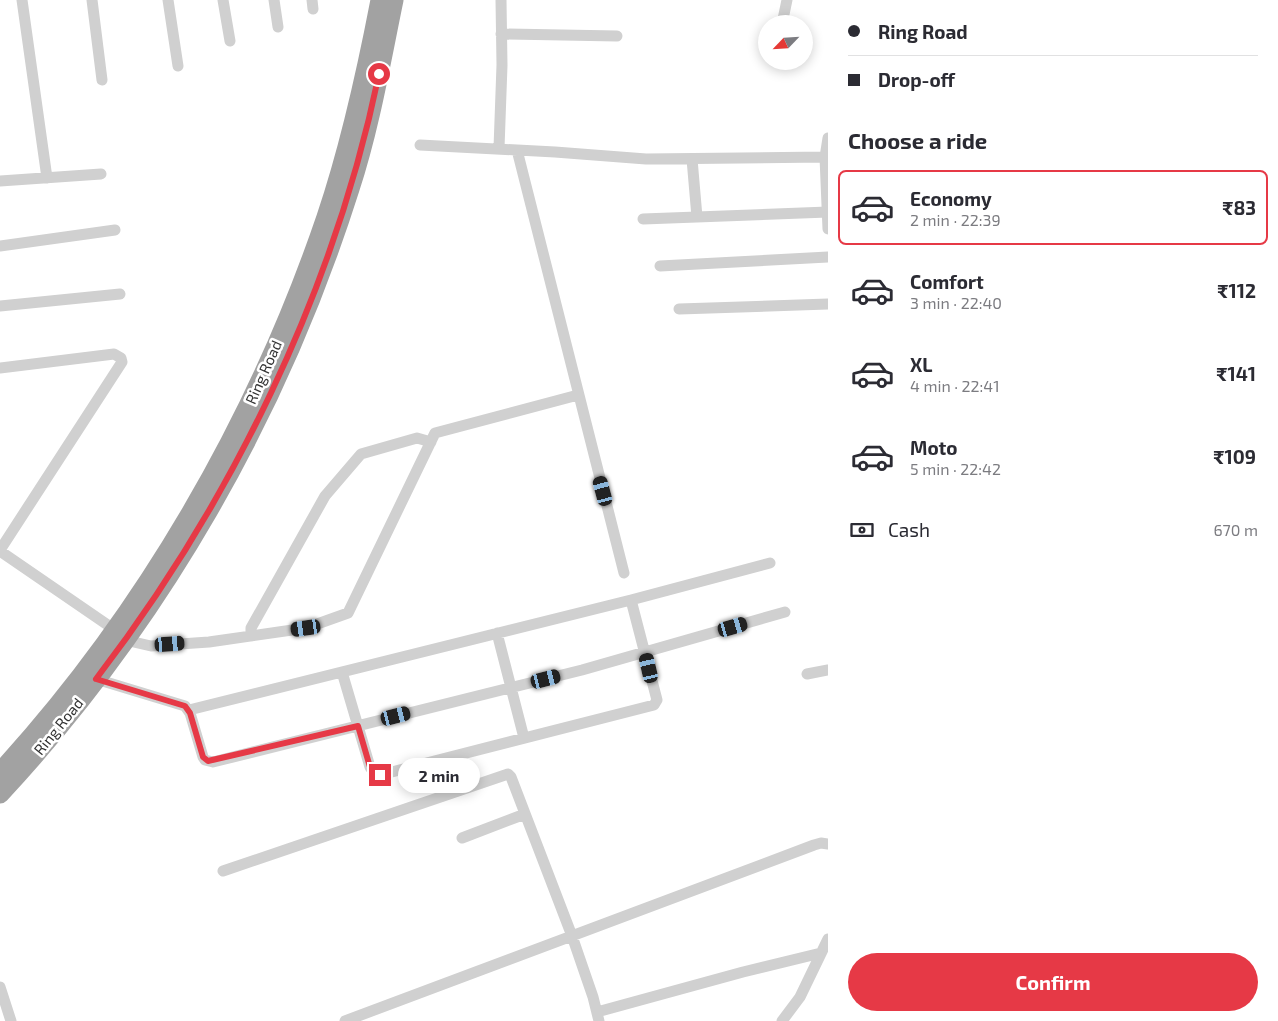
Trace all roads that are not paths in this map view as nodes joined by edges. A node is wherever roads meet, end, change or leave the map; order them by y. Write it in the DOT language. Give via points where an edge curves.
graph roads {
  1 [pos="22,0"];
  2 [pos="92,0"];
  3 [pos="168,0"];
  4 [pos="223,0"];
  5 [pos="274,0"];
  6 [pos="380,0"];
  7 [pos="394,0"];
  8 [pos="501,0"];
  9 [pos="786,0"];
  10 [pos="784,15"];
  11 [pos="278,27"];
  12 [pos="501,34"];
  13 [pos="617,36"];
  14 [pos="230,41"];
  15 [pos="178,66"];
  16 [pos="102,80"];
  17 [pos="828,138"];
  18 [pos="420,145"];
  19 [pos="498,148"];
  20 [pos="516,150"];
  21 [pos="825,157"];
  22 [pos="692,159"];
  23 [pos="102,174"];
  24 [pos="47,178"];
  25 [pos="0,181"];
  26 [pos="828,212"];
  27 [pos="697,217"];
  28 [pos="643,219"];
  29 [pos="828,229"];
  30 [pos="115,230"];
  31 [pos="0,246"];
  32 [pos="828,257"];
  33 [pos="660,266"];
  34 [pos="120,294"];
  35 [pos="828,304"];
  36 [pos="0,306"];
  37 [pos="679,309"];
  38 [pos="0,368"];
  39 [pos="578,395"];
  40 [pos="431,442"];
  41 [pos="1,553"];
  42 [pos="770,563"];
  43 [pos="624,574"];
  44 [pos="631,600"];
  45 [pos="785,612"];
  46 [pos="497,633"];
  47 [pos="120,635"];
  48 [pos="251,636"];
  49 [pos="645,653"];
  50 [pos="828,670"];
  51 [pos="342,672"];
  52 [pos="807,674"];
  53 [pos="96,679"];
  54 [pos="510,688"];
  55 [pos="189,710"];
  56 [pos="358,726"];
  57 [pos="524,738"];
  58 [pos="0,772"];
  59 [pos="0,794"];
  60 [pos="525,814"];
  61 [pos="462,838"];
  62 [pos="828,844"];
  63 [pos="223,871"];
  64 [pos="572,936"];
  65 [pos="828,938"];
  66 [pos="821,953"];
  67 [pos="0,987"];
  68 [pos="598,1016"];
  69 [pos="11,1021"];
  70 [pos="345,1021"];
  71 [pos="782,1021"];
  1 -- 24 [label="street"];
  2 -- 16 [label="street"];
  3 -- 15 [label="street"];
  4 -- 14 [label="street"];
  5 -- 11 [label="street"];
  6 -- 47 [label="highway, Ring Road" via="356,108 326,216 276,346 216,471"];
  7 -- 47 [label="highway, Ring Road" via="351,187 328,257 293,342 238,458 173,570"];
  8 -- 12 [label="street"];
  9 -- 10 [label="street"];
  12 -- 13 [label="street"];
  12 -- 19 [label="street"];
  17 -- 21 [label="street"];
  18 -- 19 [label="street"];
  19 -- 20 [label="street"];
  20 -- 22 [label="street"];
  20 -- 39 [label="street"];
  21 -- 22 [label="street"];
  21 -- 26 [label="street"];
  22 -- 27 [label="street"];
  23 -- 24 [label="street"];
  24 -- 25 [label="street"];
  26 -- 27 [label="street"];
  26 -- 29 [label="street"];
  27 -- 28 [label="street"];
  30 -- 31 [label="street"];
  32 -- 33 [label="street"];
  34 -- 36 [label="street"];
  35 -- 37 [label="street"];
  38 -- 41 [label="street" via="114,354 122,362"];
  39 -- 40 [label="street" via="435,433"];
  39 -- 43 [label="street"];
  40 -- 48 [label="street" via="417,438 361,454 325,496 252,628"];
  40 -- 48 [label="street" via="348,613 306,628"];
  41 -- 47 [label="street"];
  42 -- 44 [label="street"];
  44 -- 46 [label="street"];
  44 -- 49 [label="street"];
  45 -- 49 [label="street"];
  46 -- 51 [label="street"];
  46 -- 54 [label="street"];
  47 -- 48 [label="street" via="151,646"];
  47 -- 53 [label="highway, Ring Road"];
  47 -- 58 [label="highway, Ring Road"];
  49 -- 54 [label="street"];
  49 -- 57 [label="street" via="657,700 654,705"];
  50 -- 52 [label="street"];
  51 -- 55 [label="street"];
  51 -- 56 [label="street"];
  53 -- 55 [label="street" via="182,705"];
  53 -- 59 [label="highway, Ring Road"];
  54 -- 56 [label="street"];
  54 -- 57 [label="street"];
  55 -- 56 [label="street" via="203,757 208,761"];
  56 -- 57 [label="street" via="370,767 380,775"];
  60 -- 61 [label="street"];
  60 -- 63 [label="street" via="511,777 506,774"];
  60 -- 64 [label="street"];
  62 -- 64 [label="street" via="814,844"];
  64 -- 68 [label="street"];
  64 -- 70 [label="street"];
  65 -- 66 [label="street"];
  66 -- 68 [label="street" via="743,972"];
  66 -- 71 [label="street" via="800,997"];
  67 -- 69 [label="street"];
}
